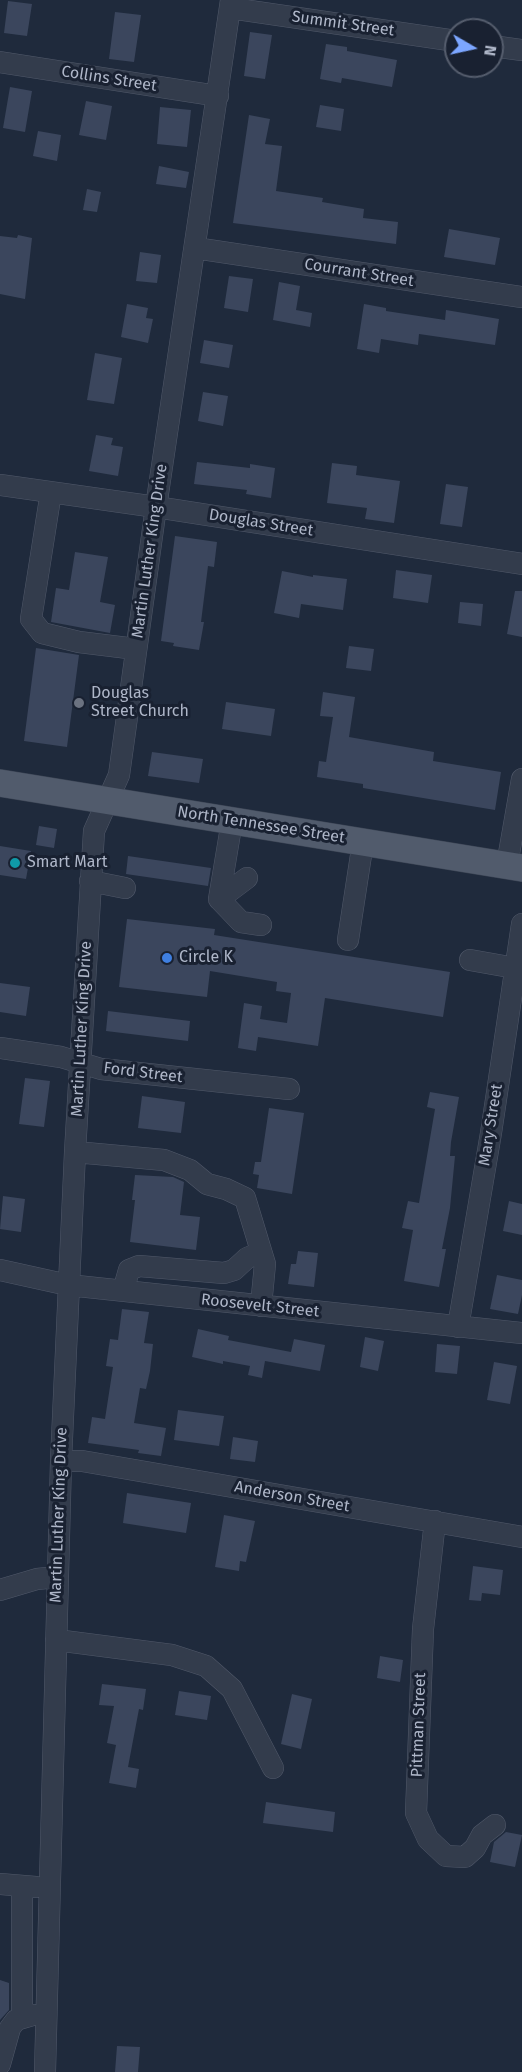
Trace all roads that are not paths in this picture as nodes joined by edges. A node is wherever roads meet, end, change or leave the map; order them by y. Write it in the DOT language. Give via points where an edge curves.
graph roads {
  1 [pos="230,4"];
  2 [pos="444,39"];
  3 [pos="504,48"];
  4 [pos="522,50"];
  5 [pos="0,62"];
  6 [pos="218,96"];
  7 [pos="195,248"];
  8 [pos="522,297"];
  9 [pos="0,485"];
  10 [pos="51,492"];
  11 [pos="156,507"];
  12 [pos="522,564"];
  13 [pos="136,649"];
  14 [pos="522,779"];
  15 [pos="0,783"];
  16 [pos="109,801"];
  17 [pos="232,821"];
  18 [pos="363,842"];
  19 [pos="514,867"];
  20 [pos="247,878"];
  21 [pos="90,881"];
  22 [pos="126,888"];
  23 [pos="219,899"];
  24 [pos="522,924"];
  25 [pos="261,925"];
  26 [pos="348,939"];
  27 [pos="470,960"];
  28 [pos="515,968"];
  29 [pos="0,1048"];
  30 [pos="80,1063"];
  31 [pos="289,1089"];
  32 [pos="75,1152"];
  33 [pos="261,1252"];
  34 [pos="0,1270"];
  35 [pos="68,1285"];
  36 [pos="123,1291"];
  37 [pos="261,1306"];
  38 [pos="458,1327"];
  39 [pos="522,1333"];
  40 [pos="61,1461"];
  41 [pos="435,1521"];
  42 [pos="522,1537"];
  43 [pos="57,1576"];
  44 [pos="0,1590"];
  45 [pos="56,1640"];
  46 [pos="273,1768"];
  47 [pos="495,1825"];
  48 [pos="0,1884"];
  49 [pos="22,1886"];
  50 [pos="49,1887"];
  51 [pos="45,2015"];
  52 [pos="22,2018"];
  53 [pos="0,2064"];
  54 [pos="45,2072"];
  1 -- 2 [label="street, Summit Street"];
  1 -- 6 [label="street, Martin Luther King Drive"];
  3 -- 4 [label="street"];
  5 -- 6 [label="street, Collins Street"];
  6 -- 7 [label="street, Martin Luther King Drive"];
  7 -- 8 [label="street, Courrant Street"];
  7 -- 11 [label="street, Martin Luther King Drive"];
  9 -- 10 [label="street, Douglas Street"];
  10 -- 11 [label="street, Douglas Street"];
  10 -- 13 [label="street" via="31,619 42,633"];
  11 -- 12 [label="street, Douglas Street"];
  11 -- 13 [label="street, Martin Luther King Drive"];
  13 -- 16 [label="street, Martin Luther King Drive" via="119,775"];
  14 -- 19 [label="street"];
  15 -- 16 [label="main road, North Tennessee Street"];
  16 -- 17 [label="main road, North Tennessee Street"];
  16 -- 21 [label="street, Martin Luther King Drive" via="94,831"];
  17 -- 18 [label="main road, North Tennessee Street"];
  17 -- 23 [label="street"];
  18 -- 19 [label="main road, North Tennessee Street"];
  18 -- 26 [label="street"];
  20 -- 23 [label="street"];
  21 -- 22 [label="street"];
  21 -- 30 [label="street, Martin Luther King Drive"];
  23 -- 25 [label="street" via="241,922"];
  24 -- 28 [label="street, Mary Street"];
  27 -- 28 [label="street"];
  28 -- 38 [label="street, Mary Street"];
  29 -- 30 [label="street, Ford Street"];
  30 -- 31 [label="street, Ford Street" via="101,1069"];
  30 -- 32 [label="street, Martin Luther King Drive"];
  32 -- 33 [label="street" via="164,1160 190,1170 207,1184 245,1198"];
  32 -- 35 [label="street, Martin Luther King Drive"];
  33 -- 36 [label="street" via="224,1273 139,1266 129,1270"];
  33 -- 37 [label="street" via="265,1264"];
  34 -- 35 [label="street, Roosevelt Street"];
  35 -- 36 [label="street, Roosevelt Street"];
  35 -- 40 [label="street, Martin Luther King Drive"];
  36 -- 37 [label="street, Roosevelt Street"];
  37 -- 38 [label="street, Roosevelt Street"];
  38 -- 39 [label="street, Roosevelt Street"];
  40 -- 41 [label="street, Anderson Street" via="82,1461"];
  40 -- 43 [label="street, Martin Luther King Drive"];
  41 -- 42 [label="street, Anderson Street"];
  41 -- 47 [label="street, Pittman Street" via="423,1629 416,1813 428,1839 446,1856 465,1857"];
  43 -- 44 [label="street"];
  43 -- 45 [label="street, Martin Luther King Drive"];
  45 -- 46 [label="street" via="172,1655 206,1666 232,1689"];
  45 -- 50 [label="street, Martin Luther King Drive"];
  48 -- 49 [label="street"];
  49 -- 50 [label="street"];
  49 -- 52 [label="street"];
  50 -- 51 [label="street, Martin Luther King Drive"];
  51 -- 52 [label="street"];
  51 -- 54 [label="street, Martin Luther King Drive"];
  52 -- 53 [label="street" via="10,2028"];
}
